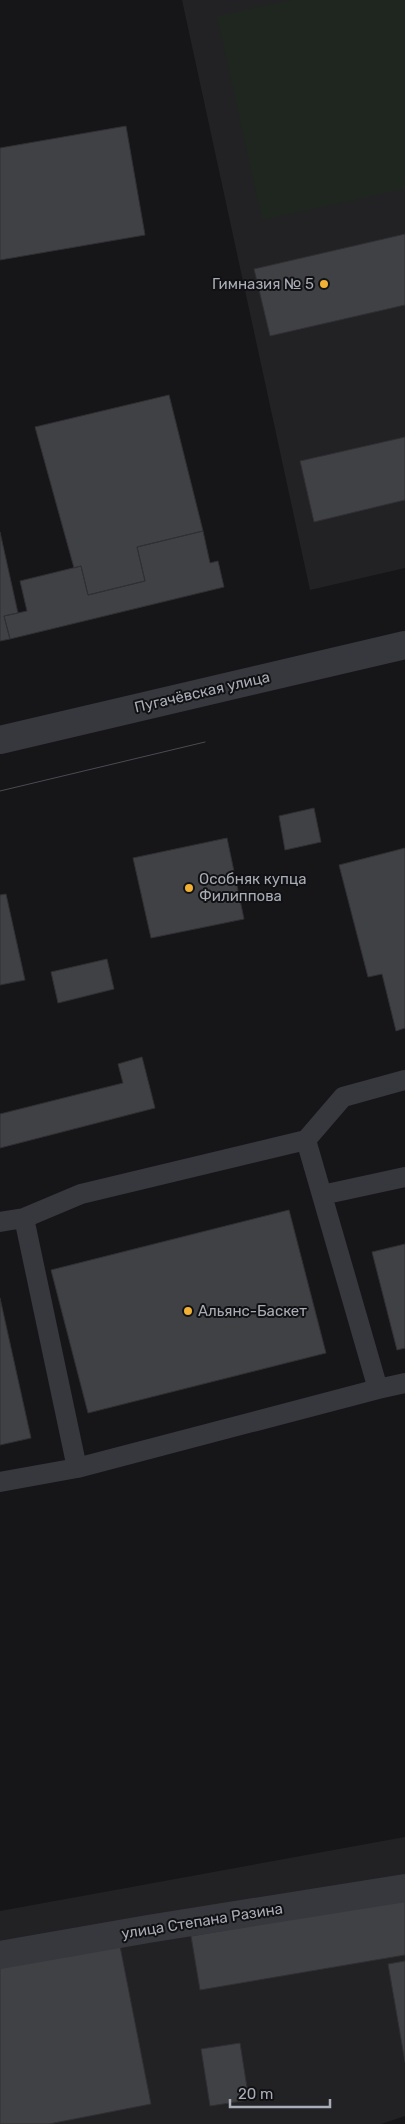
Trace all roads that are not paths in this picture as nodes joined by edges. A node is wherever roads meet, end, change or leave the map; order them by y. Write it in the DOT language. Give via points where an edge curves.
graph roads {
  1 [pos="405,645"];
  2 [pos="0,740"];
  3 [pos="405,1080"];
  4 [pos="306,1140"];
  5 [pos="405,1177"];
  6 [pos="322,1195"];
  7 [pos="24,1218"];
  8 [pos="0,1222"];
  9 [pos="405,1382"];
  10 [pos="378,1389"];
  11 [pos="77,1468"];
  12 [pos="0,1482"];
  13 [pos="405,1888"];
  14 [pos="0,1956"];
  1 -- 2 [label="street, Пугачёвская улица"];
  3 -- 4 [label="lane" via="343,1097"];
  4 -- 6 [label="lane"];
  4 -- 7 [label="lane" via="81,1194"];
  5 -- 6 [label="lane"];
  6 -- 10 [label="lane"];
  7 -- 8 [label="lane"];
  7 -- 11 [label="lane"];
  9 -- 10 [label="lane"];
  10 -- 11 [label="lane"];
  11 -- 12 [label="lane"];
  13 -- 14 [label="street, улица Степана Разина"];
}
